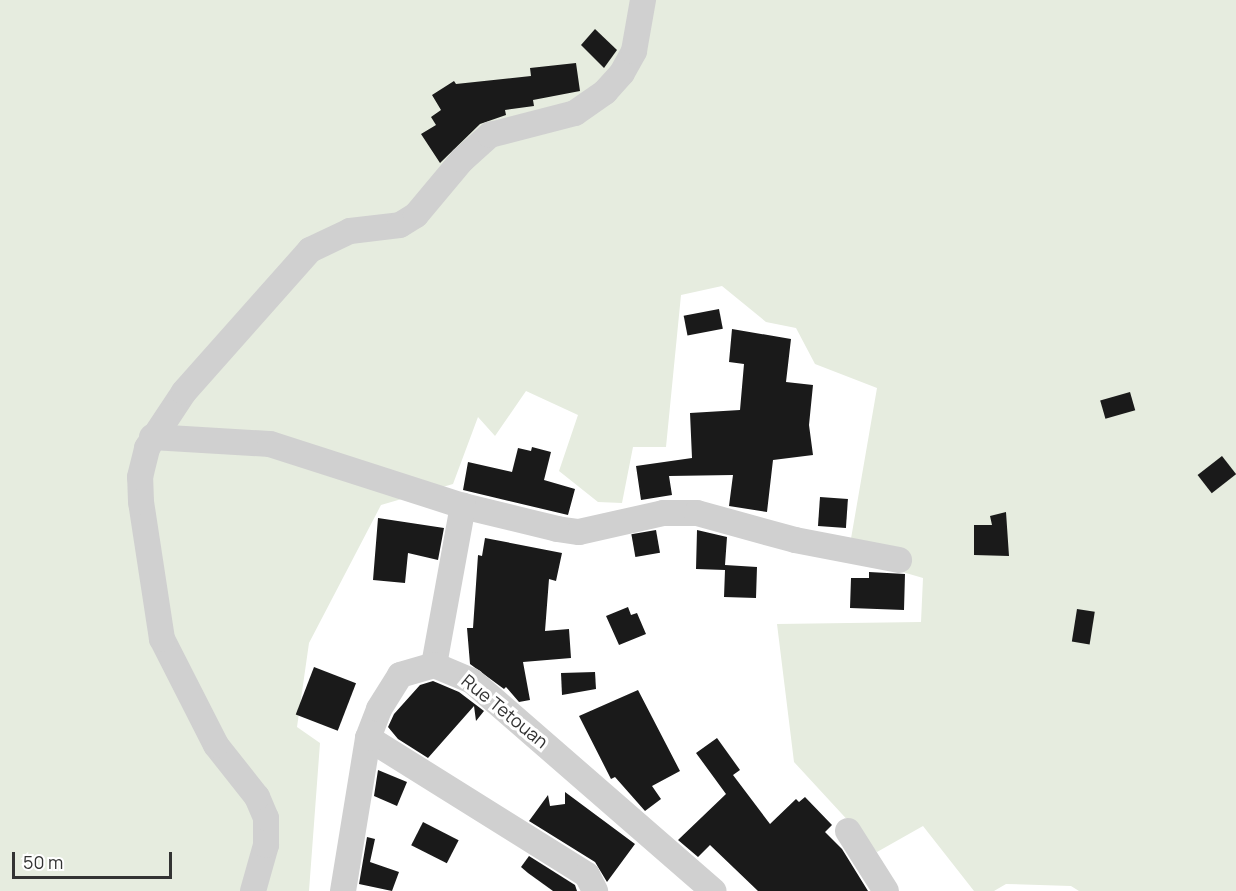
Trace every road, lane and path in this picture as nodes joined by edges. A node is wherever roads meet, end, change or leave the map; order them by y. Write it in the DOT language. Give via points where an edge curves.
graph roads {
  1 [pos="644,0"];
  2 [pos="152,437"];
  3 [pos="463,506"];
  4 [pos="899,560"];
  5 [pos="434,665"];
  6 [pos="368,738"];
  7 [pos="848,831"];
  8 [pos="253,891"];
  9 [pos="343,891"];
  10 [pos="595,891"];
  11 [pos="714,891"];
  12 [pos="886,891"];
  1 -- 2 [label="street" via="634,51 605,92 575,113 490,135 462,160 416,215 400,225 350,231 310,250 184,392"];
  2 -- 3 [label="street" via="270,444"];
  2 -- 8 [label="street" via="140,477 155,611 175,668 216,745 264,809 268,836"];
  3 -- 4 [label="street" via="579,532 663,513 697,513 795,540"];
  3 -- 5 [label="street"];
  5 -- 6 [label="street" via="400,675 385,696"];
  5 -- 11 [label="street, Rue Tetouan" via="458,672 478,686"];
  6 -- 9 [label="street"];
  6 -- 10 [label="street" via="587,875"];
  7 -- 12 [label="street"];
}
